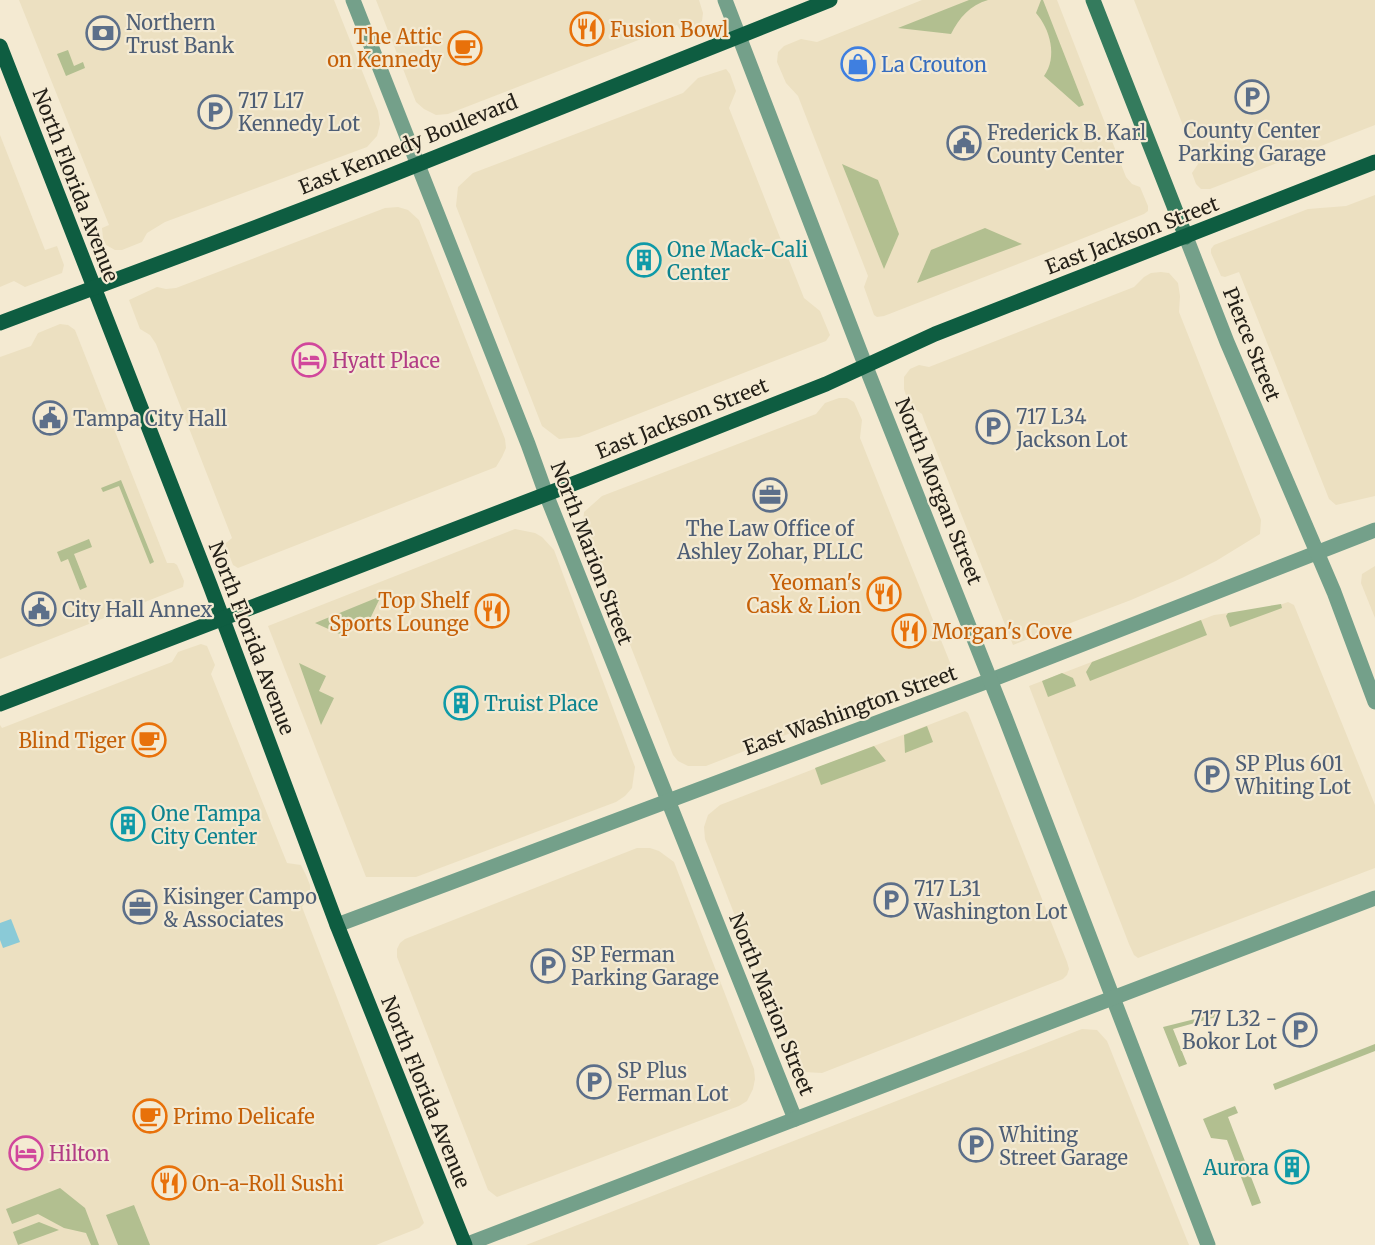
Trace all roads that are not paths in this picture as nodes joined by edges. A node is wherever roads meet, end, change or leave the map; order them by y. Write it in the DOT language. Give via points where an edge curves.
graph roads {
  1 [pos="353,0"];
  2 [pos="724,0"];
  3 [pos="830,0"];
  4 [pos="1093,0"];
  5 [pos="739,35"];
  6 [pos="0,46"];
  7 [pos="1375,162"];
  8 [pos="418,165"];
  9 [pos="1186,237"];
  10 [pos="93,289"];
  11 [pos="0,323"];
  12 [pos="866,367"];
  13 [pos="546,494"];
  14 [pos="1375,530"];
  15 [pos="1316,553"];
  16 [pos="223,619"];
  17 [pos="991,680"];
  18 [pos="1375,702"];
  19 [pos="0,705"];
  20 [pos="667,801"];
  21 [pos="1375,898"];
  22 [pos="337,925"];
  23 [pos="1113,998"];
  24 [pos="795,1119"];
  25 [pos="465,1245"];
  26 [pos="1208,1245"];
  1 -- 8 [label="street, North Marion Street"];
  2 -- 5 [label="street, North Morgan Street"];
  3 -- 5 [label="main road, East Kennedy Boulevard"];
  4 -- 9 [label="main road, Pierce Street"];
  5 -- 8 [label="main road, East Kennedy Boulevard"];
  5 -- 12 [label="street, North Morgan Street"];
  6 -- 10 [label="main road, North Florida Avenue"];
  7 -- 9 [label="main road, East Jackson Street"];
  8 -- 10 [label="main road, East Kennedy Boulevard"];
  8 -- 13 [label="street, North Marion Street"];
  9 -- 12 [label="main road, East Jackson Street" via="935,334"];
  9 -- 15 [label="street, Pierce Street"];
  10 -- 11 [label="main road, East Kennedy Boulevard"];
  10 -- 16 [label="main road, North Florida Avenue"];
  12 -- 13 [label="main road, East Jackson Street"];
  12 -- 17 [label="street, North Morgan Street"];
  13 -- 16 [label="main road, East Jackson Street"];
  13 -- 20 [label="street, North Marion Street"];
  14 -- 15 [label="street, East Washington Street"];
  15 -- 17 [label="street, East Washington Street"];
  15 -- 18 [label="street, Pierce Street"];
  16 -- 19 [label="main road, East Jackson Street"];
  16 -- 22 [label="main road, North Florida Avenue"];
  17 -- 20 [label="street, East Washington Street"];
  17 -- 23 [label="street, North Morgan Street"];
  20 -- 22 [label="street, East Washington Street"];
  20 -- 24 [label="street, North Marion Street"];
  21 -- 23 [label="street"];
  22 -- 25 [label="main road, North Florida Avenue"];
  23 -- 24 [label="street"];
  23 -- 26 [label="street, North Morgan Street"];
  24 -- 25 [label="street"];
}
